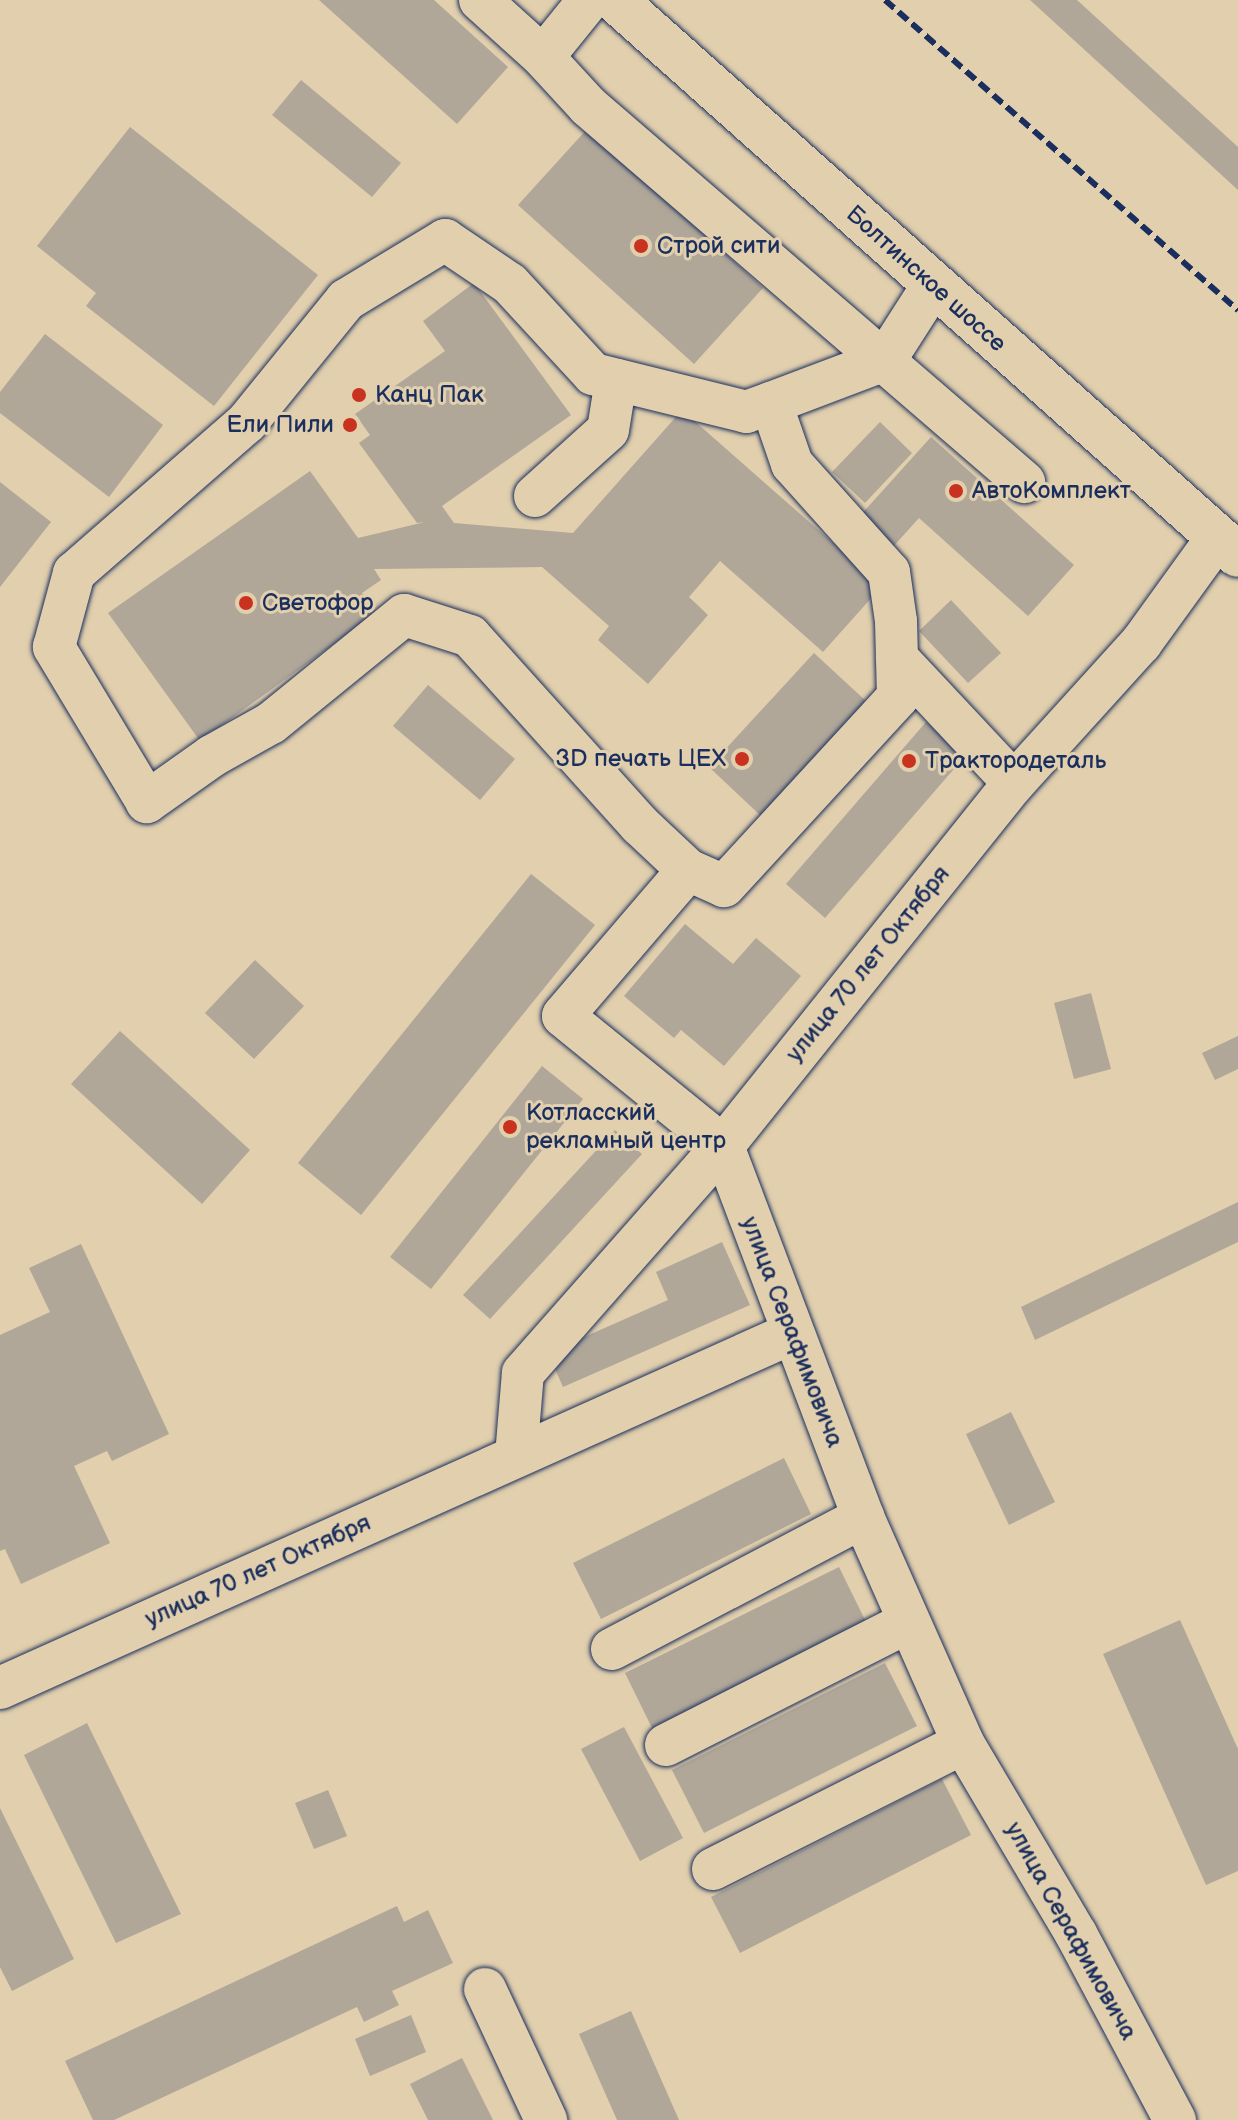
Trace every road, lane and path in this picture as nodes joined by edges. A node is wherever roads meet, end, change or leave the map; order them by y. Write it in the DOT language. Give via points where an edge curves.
graph roads {
  1 [pos="480,0"];
  2 [pos="589,0"];
  3 [pos="615,0"];
  4 [pos="543,57"];
  5 [pos="933,285"];
  6 [pos="885,360"];
  7 [pos="616,380"];
  8 [pos="771,403"];
  9 [pos="1024,482"];
  10 [pos="535,496"];
  11 [pos="1228,546"];
  12 [pos="897,658"];
  13 [pos="1014,783"];
  14 [pos="688,870"];
  15 [pos="723,1146"];
  16 [pos="790,1334"];
  17 [pos="516,1456"];
  18 [pos="863,1517"];
  19 [pos="908,1622"];
  20 [pos="612,1649"];
  21 [pos="0,1688"];
  22 [pos="963,1743"];
  23 [pos="666,1745"];
  24 [pos="713,1869"];
  25 [pos="485,1989"];
  26 [pos="546,2120"];
  27 [pos="1175,2120"];
  1 -- 4 [label="street"];
  2 -- 4 [label="street"];
  3 -- 5 [label="main road, Болтинское шоссе"];
  4 -- 6 [label="street" via="588,106"];
  5 -- 6 [label="street"];
  5 -- 11 [label="main road, Болтинское шоссе"];
  6 -- 8 [label="street"];
  6 -- 9 [label="street"];
  7 -- 8 [label="street" via="746,412"];
  7 -- 10 [label="street" via="608,430"];
  7 -- 14 [label="street" via="593,374 510,284 445,240 346,300 247,422 74,573 54,647 147,802 271,723 404,615 470,636 640,825"];
  8 -- 12 [label="street" via="792,464 889,572"];
  11 -- 13 [label="street, улица 70 лет Октября"];
  12 -- 13 [label="street"];
  12 -- 14 [label="street" via="898,697 724,886"];
  13 -- 15 [label="street, улица 70 лет Октября"];
  14 -- 15 [label="street" via="563,1016"];
  15 -- 16 [label="street, улица Серафимовича"];
  15 -- 17 [label="street, улица 70 лет Октября" via="523,1373"];
  16 -- 17 [label="street, улица 70 лет Октября"];
  16 -- 18 [label="street, улица Серафимовича"];
  17 -- 21 [label="street, улица 70 лет Октября"];
  18 -- 19 [label="street, улица Серафимовича"];
  18 -- 20 [label="street"];
  19 -- 22 [label="street, улица Серафимовича"];
  19 -- 23 [label="street"];
  22 -- 24 [label="street"];
  22 -- 27 [label="street, улица Серафимовича" via="1076,1934"];
  25 -- 26 [label="street"];
}
